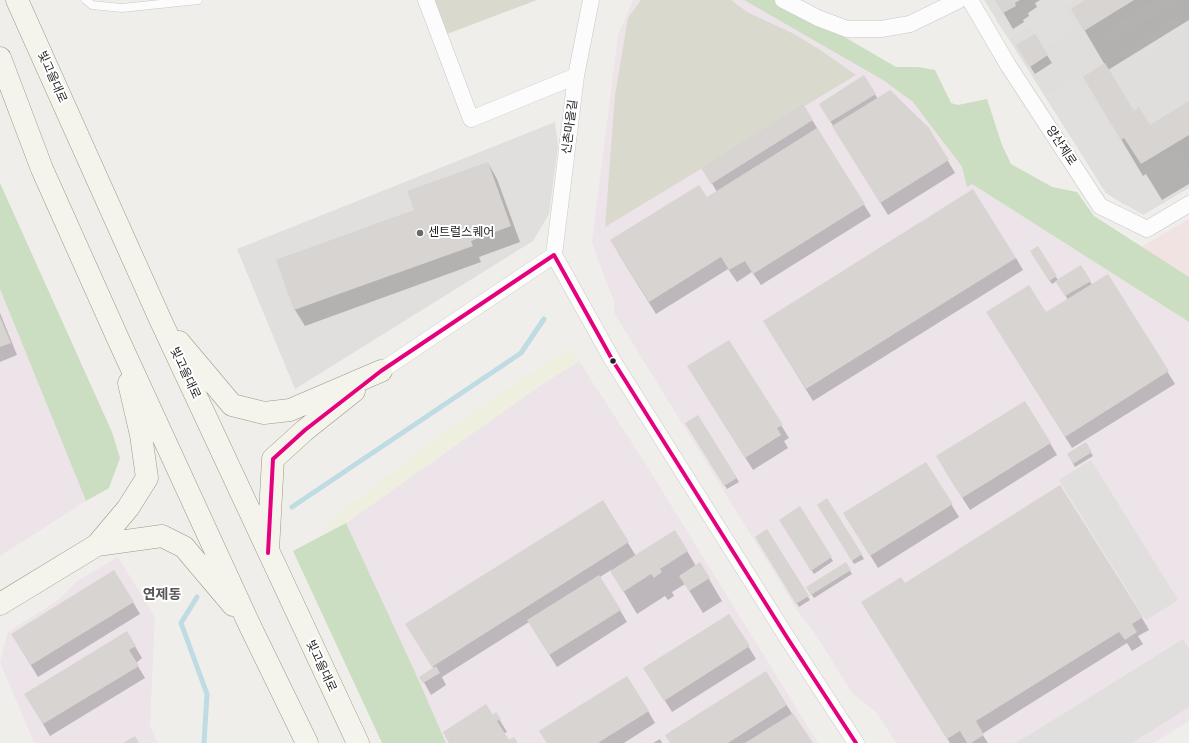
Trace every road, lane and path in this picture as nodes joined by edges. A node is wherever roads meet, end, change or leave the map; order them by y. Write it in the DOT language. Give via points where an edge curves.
graph roads {
  1 [pos="17,0"];
  2 [pos="29,0"];
  3 [pos="86,0"];
  4 [pos="198,0"];
  5 [pos="426,0"];
  6 [pos="591,0"];
  7 [pos="783,0"];
  8 [pos="959,0"];
  9 [pos="970,0"];
  10 [pos="0,58"];
  11 [pos="0,76"];
  12 [pos="576,76"];
  13 [pos="85,150"];
  14 [pos="42,168"];
  15 [pos="1189,204"];
  16 [pos="554,255"];
  17 [pos="160,319"];
  18 [pos="119,341"];
  19 [pos="381,371"];
  20 [pos="96,545"];
  21 [pos="268,553"];
  22 [pos="0,604"];
  23 [pos="250,626"];
  24 [pos="307,743"];
  25 [pos="358,743"];
  26 [pos="856,743"];
  1 -- 13 [label="main road, 빛고을대로"];
  2 -- 13 [label="main road"];
  3 -- 4 [label="lane" via="92,5 122,8"];
  5 -- 12 [label="street" via="471,119"];
  6 -- 12 [label="street, 신촌마을길"];
  7 -- 8 [label="street" via="847,29 881,29 910,24"];
  9 -- 15 [label="street, 양산제로" via="1008,65 1100,206 1147,228"];
  10 -- 14 [label="main road"];
  11 -- 14 [label="main road"];
  12 -- 16 [label="street, 신촌마을길"];
  13 -- 17 [label="main road, 빛고을대로"];
  14 -- 18 [label="main road"];
  16 -- 19 [label="street"];
  16 -- 26 [label="street" via="618,368 788,640"];
  17 -- 19 [label="main road" via="232,405 264,413 290,410"];
  17 -- 21 [label="main road, 빛고을대로"];
  18 -- 20 [label="main road" via="147,478 128,508"];
  18 -- 23 [label="main road"];
  19 -- 21 [label="main road" via="305,430 273,459"];
  20 -- 22 [label="main road"];
  20 -- 23 [label="main road" via="162,536 184,547"];
  21 -- 25 [label="main road, 빛고을대로"];
  23 -- 24 [label="main road"];
}
